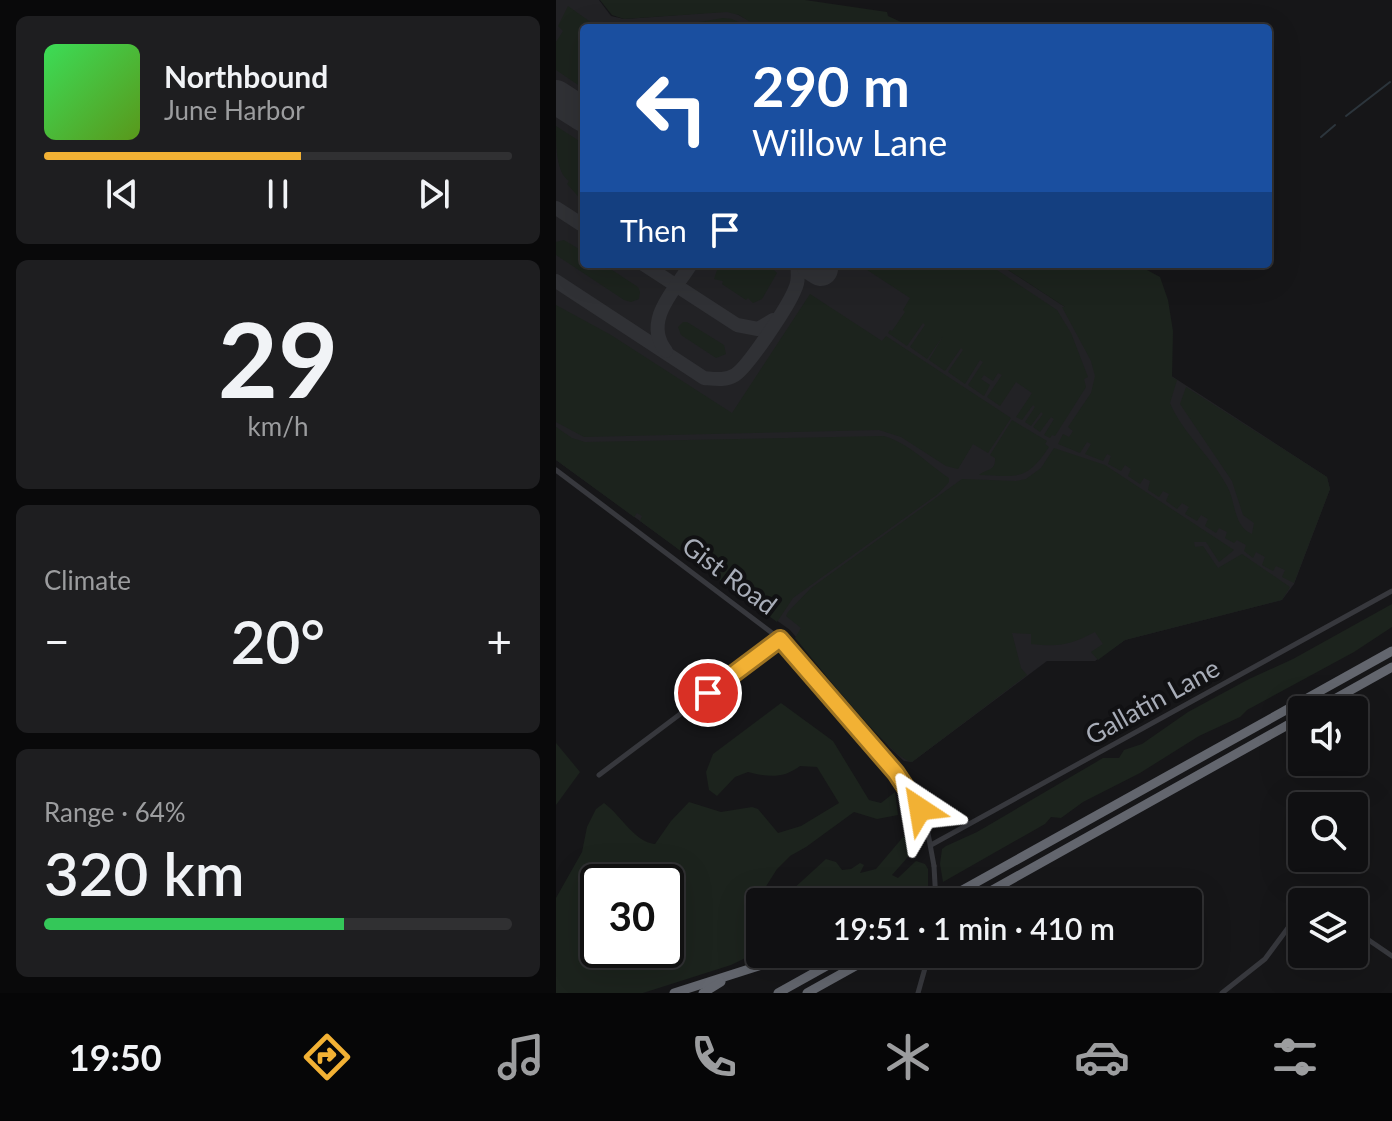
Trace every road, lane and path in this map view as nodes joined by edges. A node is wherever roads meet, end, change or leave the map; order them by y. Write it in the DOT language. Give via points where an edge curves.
graph roads {
  1 [pos="556,470"];
  2 [pos="1392,591"];
  3 [pos="780,639"];
  4 [pos="1392,651"];
  5 [pos="1392,667"];
  6 [pos="1340,696"];
  7 [pos="1288,725"];
  8 [pos="599,775"];
  9 [pos="931,845"];
  10 [pos="936,888"];
  11 [pos="966,888"];
  12 [pos="996,888"];
  13 [pos="1288,928"];
  14 [pos="1368,940"];
  15 [pos="1392,956"];
  16 [pos="754,968"];
  17 [pos="823,968"];
  18 [pos="852,968"];
  19 [pos="926,968"];
  20 [pos="742,972"];
  21 [pos="837,976"];
  22 [pos="674,993"];
  23 [pos="703,993"];
  24 [pos="778,993"];
  25 [pos="807,993"];
  26 [pos="820,993"];
  27 [pos="918,993"];
  28 [pos="1222,993"];
  1 -- 3 [label="street, Gist Road"];
  2 -- 9 [label="street, Gallatin Lane"];
  3 -- 8 [label="street"];
  3 -- 9 [label="street, Gist Road" via="904,784 920,809"];
  4 -- 11 [label="highway"];
  5 -- 6 [label="highway"];
  7 -- 12 [label="highway"];
  9 -- 10 [label="street, Gist Road, bridge"];
  13 -- 28 [label="street" via="1265,959"];
  14 -- 15 [label="street"];
  16 -- 20 [label="highway"];
  17 -- 24 [label="highway"];
  18 -- 21 [label="highway"];
  19 -- 27 [label="street"];
  20 -- 22 [label="highway"];
  20 -- 23 [label="highway"];
  21 -- 25 [label="highway"];
  21 -- 26 [label="highway"];
}
